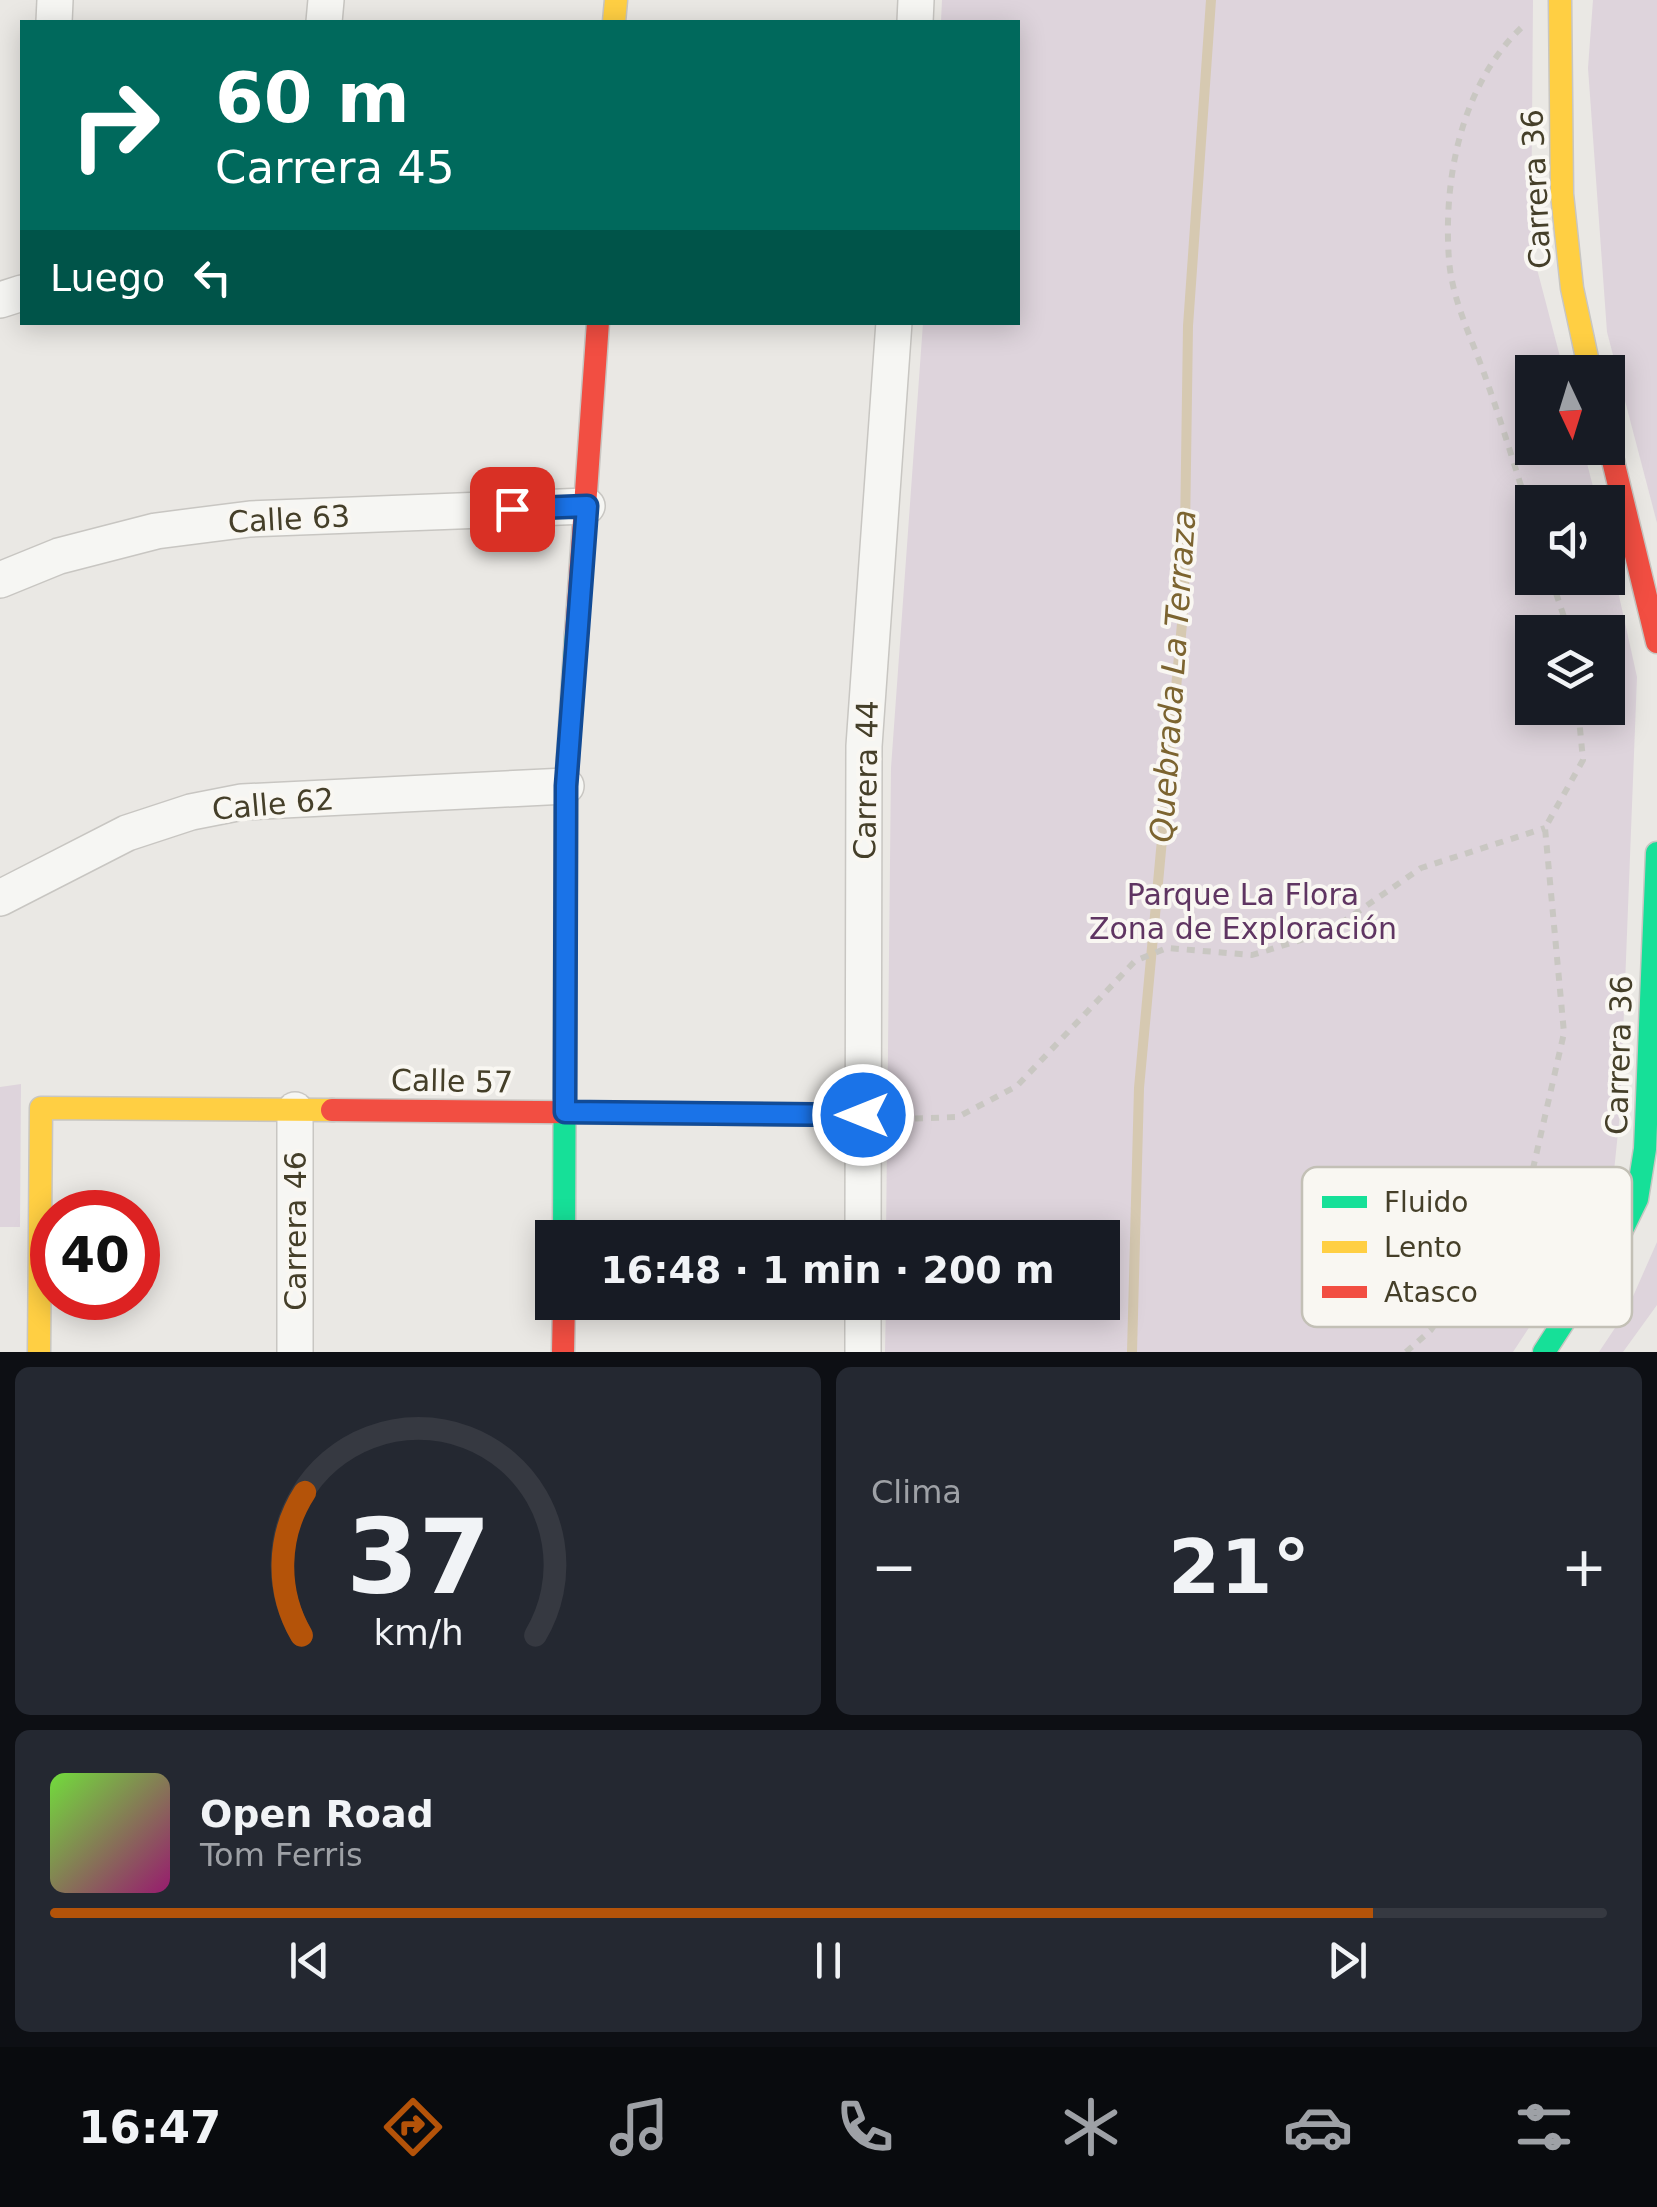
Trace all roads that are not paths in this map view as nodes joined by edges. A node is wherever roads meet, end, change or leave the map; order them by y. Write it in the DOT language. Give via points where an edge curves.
graph roads {
  1 [pos="1560,2"];
  2 [pos="598,325"];
  3 [pos="894,325"];
  4 [pos="1586,355"];
  5 [pos="1614,465"];
  6 [pos="587,506"];
  7 [pos="0,580"];
  8 [pos="1657,642"];
  9 [pos="566,786"];
  10 [pos="1657,853"];
  11 [pos="0,898"];
  12 [pos="295,1110"];
  13 [pos="565,1112"];
  14 [pos="863,1115"];
  15 [pos="1632,1210"];
  16 [pos="564,1220"];
  17 [pos="863,1220"];
  18 [pos="564,1320"];
  19 [pos="863,1320"];
  20 [pos="1560,1327"];
  21 [pos="39,1352"];
  22 [pos="295,1352"];
  23 [pos="563,1352"];
  24 [pos="862,1352"];
  25 [pos="1544,1352"];
  1 -- 4 [label="street, Carrera 36" via="1562,194"];
  2 -- 6 [label="street"];
  3 -- 14 [label="street, Carrera 44" via="864,746"];
  5 -- 8 [label="street"];
  6 -- 7 [label="street, Calle 63" via="250,519 156,531 59,556"];
  6 -- 9 [label="street"];
  9 -- 11 [label="street, Calle 62" via="242,802 190,812 127,833"];
  9 -- 13 [label="street"];
  10 -- 15 [label="street, Carrera 36" via="1645,1149"];
  12 -- 13 [label="street, Calle 57"];
  12 -- 21 [label="street, Calle 57" via="41,1108"];
  12 -- 22 [label="street, Carrera 46"];
  13 -- 14 [label="street, Calle 57"];
  13 -- 16 [label="street"];
  14 -- 17 [label="street, Carrera 44"];
  18 -- 23 [label="street"];
  19 -- 24 [label="street"];
  20 -- 25 [label="street, Carrera 36"];
}
